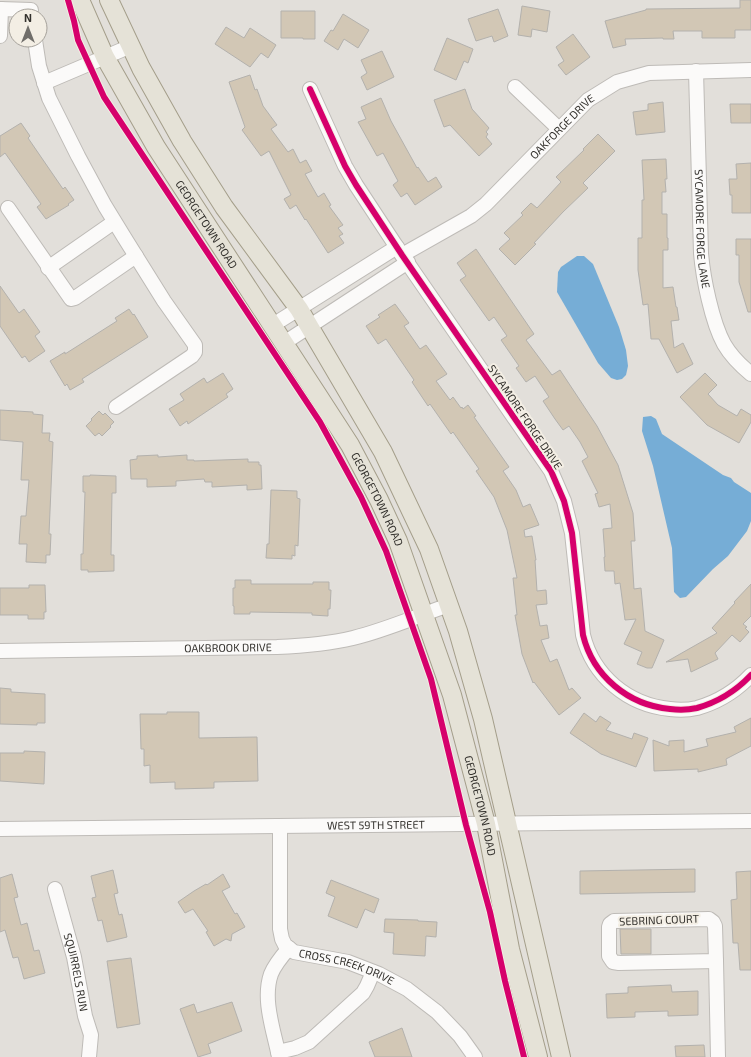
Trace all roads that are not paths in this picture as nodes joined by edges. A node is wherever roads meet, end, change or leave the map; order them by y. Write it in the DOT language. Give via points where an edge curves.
graph roads {
  1 [pos="80,0"];
  2 [pos="109,0"];
  3 [pos="0,9"];
  4 [pos="0,36"];
  5 [pos="131,46"];
  6 [pos="37,48"];
  7 [pos="105,57"];
  8 [pos="751,70"];
  9 [pos="696,71"];
  10 [pos="44,84"];
  11 [pos="515,88"];
  12 [pos="310,89"];
  13 [pos="559,129"];
  14 [pos="8,208"];
  15 [pos="114,222"];
  16 [pos="402,255"];
  17 [pos="136,256"];
  18 [pos="48,268"];
  19 [pos="299,309"];
  20 [pos="273,325"];
  21 [pos="309,327"];
  22 [pos="284,343"];
  23 [pos="751,374"];
  24 [pos="116,407"];
  25 [pos="449,605"];
  26 [pos="424,614"];
  27 [pos="0,651"];
  28 [pos="751,675"];
  29 [pos="751,821"];
  30 [pos="508,823"];
  31 [pos="486,824"];
  32 [pos="280,826"];
  33 [pos="0,829"];
  34 [pos="55,889"];
  35 [pos="288,948"];
  36 [pos="716,961"];
  37 [pos="373,972"];
  38 [pos="279,1054"];
  39 [pos="89,1057"];
  40 [pos="475,1057"];
  41 [pos="538,1057"];
  42 [pos="561,1057"];
  43 [pos="718,1057"];
  1 -- 7 [label="main road, GEORGETOWN ROAD"];
  2 -- 5 [label="main road, GEORGETOWN ROAD"];
  3 -- 4 [label="street"];
  5 -- 7 [label="street"];
  5 -- 19 [label="main road, GEORGETOWN ROAD" via="182,141 224,207"];
  6 -- 10 [label="street"];
  7 -- 10 [label="street"];
  7 -- 20 [label="main road, GEORGETOWN ROAD" via="156,147"];
  8 -- 9 [label="street, OAKFORGE DRIVE"];
  9 -- 13 [label="street, OAKFORGE DRIVE" via="649,73 617,82 588,100"];
  9 -- 23 [label="street, SYCAMORE FORGE LANE" via="703,274 724,343"];
  10 -- 15 [label="street" via="62,127"];
  11 -- 13 [label="street"];
  12 -- 16 [label="street, SYCAMORE FORGE DRIVE" via="352,178"];
  13 -- 16 [label="street, OAKFORGE DRIVE" via="486,204 471,216"];
  14 -- 18 [label="street"];
  15 -- 17 [label="street"];
  15 -- 18 [label="street"];
  16 -- 19 [label="street, OAKFORGE DRIVE"];
  16 -- 21 [label="street"];
  16 -- 28 [label="street, SYCAMORE FORGE DRIVE" via="544,461 556,483 564,501 572,533 583,635 603,675 622,692 639,702 677,710 715,702"];
  17 -- 18 [label="street" via="73,299 67,296"];
  17 -- 24 [label="street" via="194,343 196,350 192,356"];
  19 -- 20 [label="street, OAKFORGE DRIVE"];
  19 -- 21 [label="main road, GEORGETOWN ROAD"];
  20 -- 22 [label="main road, GEORGETOWN ROAD"];
  21 -- 22 [label="street"];
  21 -- 25 [label="main road, GEORGETOWN ROAD" via="383,452 429,549"];
  22 -- 26 [label="main road, GEORGETOWN ROAD" via="350,445 379,500 398,541"];
  25 -- 26 [label="street, OAKBROOK DRIVE"];
  25 -- 30 [label="main road, GEORGETOWN ROAD" via="473,682"];
  26 -- 27 [label="street, OAKBROOK DRIVE" via="346,640 313,645"];
  26 -- 31 [label="main road, GEORGETOWN ROAD" via="452,695"];
  29 -- 30 [label="street, WEST 59TH STREET"];
  30 -- 31 [label="street, WEST 59TH STREET"];
  30 -- 42 [label="main road, GEORGETOWN ROAD"];
  31 -- 32 [label="street, WEST 59TH STREET"];
  31 -- 41 [label="main road, GEORGETOWN ROAD" via="510,949"];
  32 -- 33 [label="street, WEST 59TH STREET"];
  32 -- 35 [label="street, CROSS CREEK DRIVE" via="280,929 282,939"];
  34 -- 39 [label="street, SQUIRRELS RUN" via="91,1035"];
  35 -- 37 [label="street, CROSS CREEK DRIVE" via="300,954 348,962"];
  35 -- 38 [label="street" via="274,969 268,986 269,1010"];
  36 -- 36 [label="street, SEBRING COURT" via="715,926 709,919 614,921 610,924 610,956 616,963"];
  36 -- 43 [label="street, SEBRING COURT"];
  37 -- 38 [label="street" via="363,993 313,1039"];
  37 -- 40 [label="street, CROSS CREEK DRIVE" via="407,989 433,1008 460,1036"];
}
